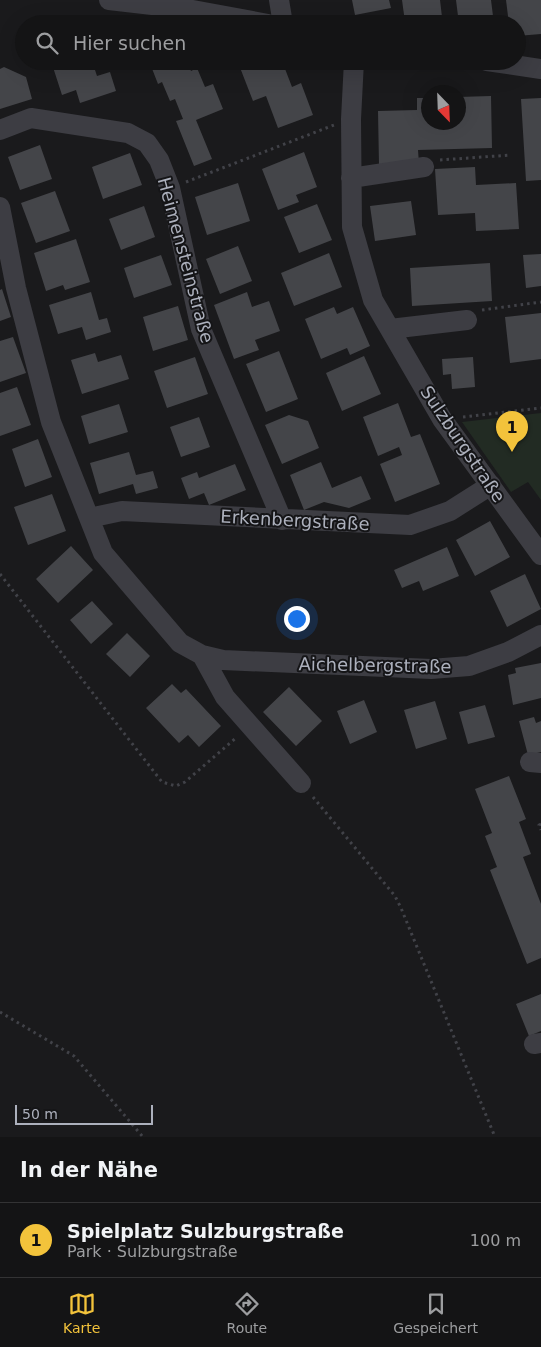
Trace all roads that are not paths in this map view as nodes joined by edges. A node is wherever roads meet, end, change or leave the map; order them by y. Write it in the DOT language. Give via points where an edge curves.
graph roads {
  1 [pos="116,0"];
  2 [pos="279,0"];
  3 [pos="219,15"];
  4 [pos="282,15"];
  5 [pos="526,68"];
  6 [pos="354,70"];
  7 [pos="541,70"];
  8 [pos="0,130"];
  9 [pos="424,167"];
  10 [pos="351,178"];
  11 [pos="0,207"];
  12 [pos="467,320"];
  13 [pos="390,329"];
  14 [pos="491,485"];
  15 [pos="89,518"];
  16 [pos="282,520"];
  17 [pos="541,555"];
  18 [pos="541,635"];
  19 [pos="202,655"];
  20 [pos="301,783"];
  1 -- 3 [label="street"];
  2 -- 4 [label="street"];
  5 -- 7 [label="street"];
  6 -- 10 [label="street, Sulzburgstraße"];
  8 -- 16 [label="street, Heimensteinstraße" via="32,118 128,133 147,143 159,160 170,188 201,329"];
  9 -- 10 [label="street"];
  10 -- 13 [label="street, Sulzburgstraße" via="352,227 373,300"];
  11 -- 15 [label="street, Aichelbergstraße" via="16,288 51,422"];
  12 -- 13 [label="street"];
  13 -- 14 [label="street, Sulzburgstraße" via="442,419"];
  14 -- 16 [label="street, Erkenbergstraße" via="450,511 410,525"];
  14 -- 17 [label="street, Sulzburgstraße"];
  15 -- 16 [label="street, Erkenbergstraße" via="122,512"];
  15 -- 19 [label="street, Aichelbergstraße" via="103,553 180,643"];
  18 -- 19 [label="street, Aichelbergstraße" via="508,652 469,666 431,669 223,660"];
  19 -- 20 [label="street" via="225,697"];
}
